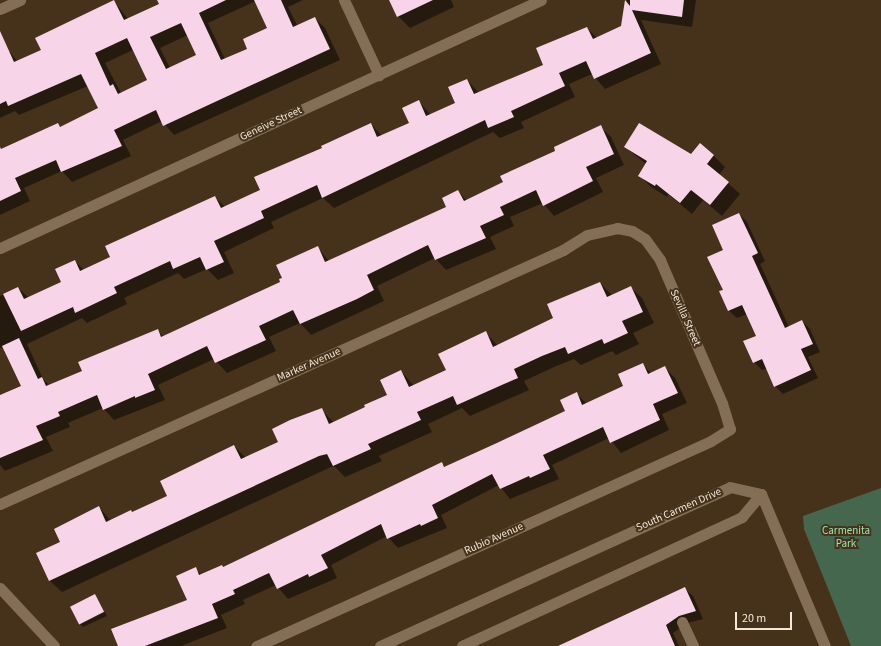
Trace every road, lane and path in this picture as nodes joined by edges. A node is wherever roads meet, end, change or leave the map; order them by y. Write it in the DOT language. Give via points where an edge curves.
graph roads {
  1 [pos="20,0"];
  2 [pos="344,0"];
  3 [pos="541,0"];
  4 [pos="0,9"];
  5 [pos="379,75"];
  6 [pos="617,228"];
  7 [pos="0,248"];
  8 [pos="730,429"];
  9 [pos="761,494"];
  10 [pos="0,504"];
  11 [pos="0,588"];
  12 [pos="682,622"];
  13 [pos="54,646"];
  14 [pos="256,646"];
  15 [pos="380,646"];
  16 [pos="462,646"];
  17 [pos="693,646"];
  18 [pos="824,646"];
  1 -- 4 [label="street"];
  2 -- 5 [label="street"];
  3 -- 5 [label="street, Geneive Street"];
  5 -- 7 [label="street, Geneive Street"];
  6 -- 8 [label="street, Sevilla Street" via="632,231 645,239 660,260 722,403"];
  6 -- 10 [label="street, Marker Avenue" via="587,235 563,250"];
  8 -- 14 [label="street, Rubio Avenue" via="711,441"];
  9 -- 15 [label="street, South Carmen Drive" via="730,487"];
  9 -- 16 [label="street" via="742,517"];
  9 -- 18 [label="street"];
  11 -- 13 [label="street"];
  12 -- 17 [label="street"];
}
